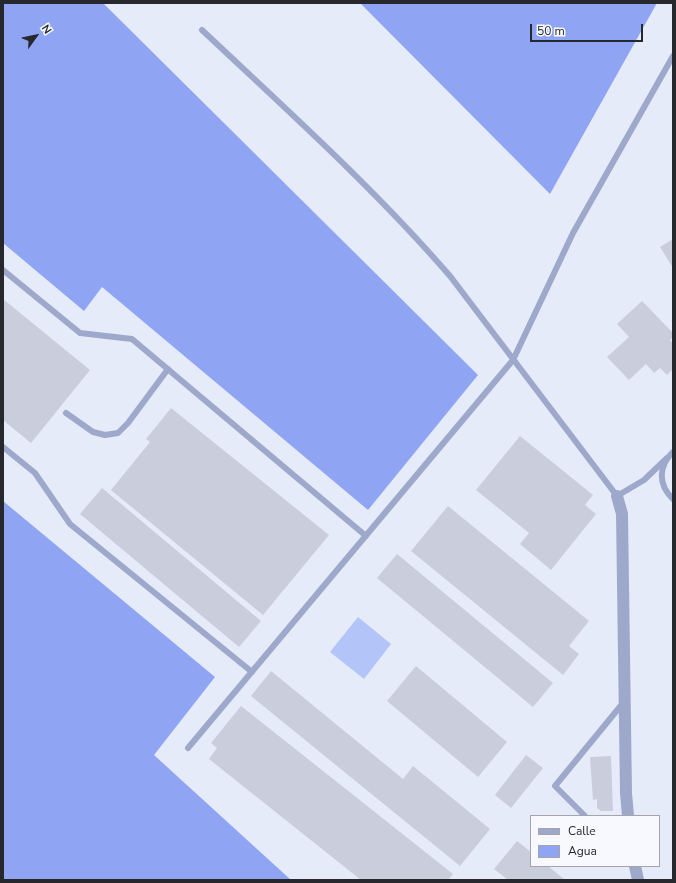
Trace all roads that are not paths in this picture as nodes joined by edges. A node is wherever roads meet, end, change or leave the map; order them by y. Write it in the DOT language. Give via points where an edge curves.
graph roads {
  1 [pos="202,30"];
  2 [pos="673,56"];
  3 [pos="3,270"];
  4 [pos="513,360"];
  5 [pos="168,369"];
  6 [pos="66,413"];
  7 [pos="3,447"];
  8 [pos="673,452"];
  9 [pos="667,458"];
  10 [pos="617,496"];
  11 [pos="673,500"];
  12 [pos="366,536"];
  13 [pos="252,672"];
  14 [pos="625,702"];
  15 [pos="188,748"];
  16 [pos="584,815"];
  17 [pos="628,815"];
  18 [pos="635,867"];
  19 [pos="638,880"];
  1 -- 4 [label="lane" via="342,162 431,253"];
  2 -- 4 [label="lane" via="573,233"];
  3 -- 5 [label="lane" via="80,333 132,339"];
  4 -- 10 [label="lane"];
  4 -- 12 [label="lane"];
  5 -- 6 [label="lane" via="128,423 118,432 105,435 93,432"];
  5 -- 12 [label="lane"];
  7 -- 13 [label="lane" via="35,473 70,524"];
  8 -- 9 [label="lane"];
  9 -- 10 [label="lane" via="644,480"];
  9 -- 11 [label="lane" via="661,475 662,483"];
  10 -- 14 [label="street" via="622,514"];
  12 -- 13 [label="lane"];
  13 -- 15 [label="lane"];
  14 -- 16 [label="lane" via="554,786"];
  14 -- 17 [label="street"];
  18 -- 19 [label="street"];
}
